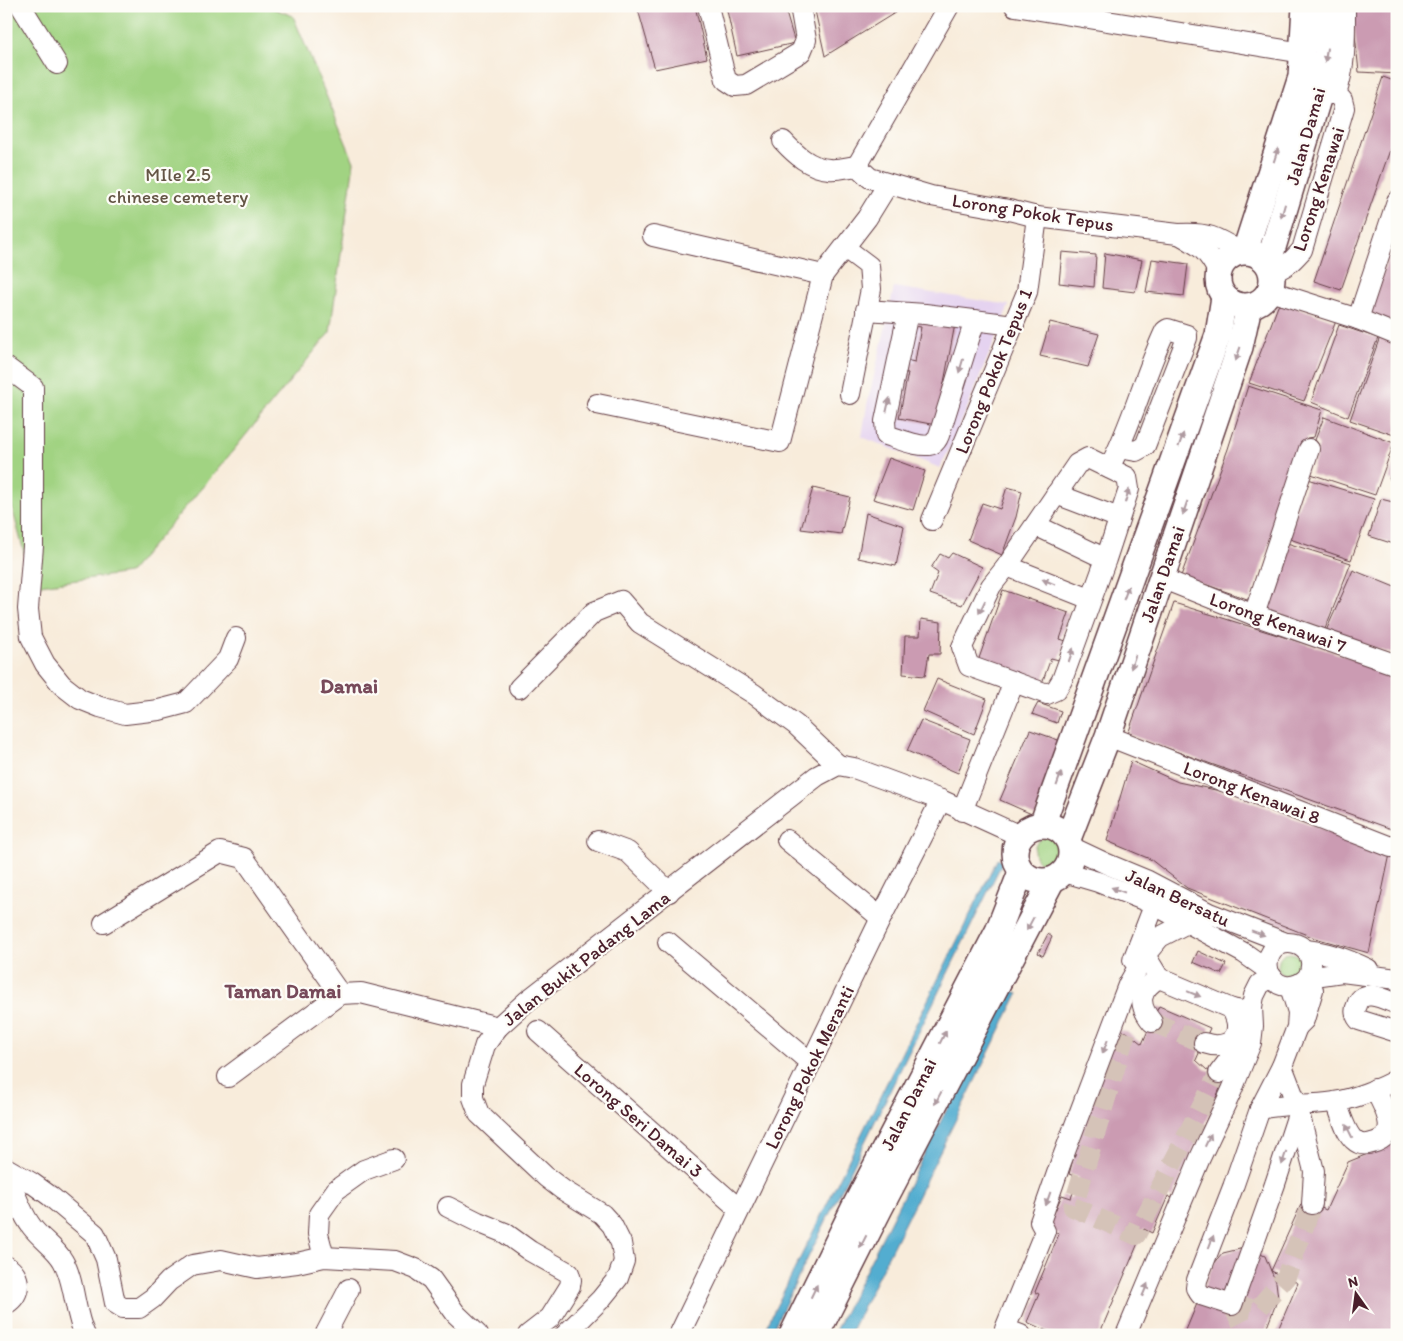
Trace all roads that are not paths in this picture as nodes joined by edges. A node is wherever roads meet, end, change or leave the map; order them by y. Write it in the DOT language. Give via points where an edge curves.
graph roads {
  1 [pos="21,6"];
  2 [pos="708,6"];
  3 [pos="800,6"];
  4 [pos="950,6"];
  5 [pos="1015,6"];
  6 [pos="1306,6"];
  7 [pos="1328,6"];
  8 [pos="1345,6"];
  9 [pos="1303,53"];
  10 [pos="58,64"];
  11 [pos="1327,96"];
  12 [pos="783,141"];
  13 [pos="857,166"];
  14 [pos="888,184"];
  15 [pos="1397,201"];
  16 [pos="1037,217"];
  17 [pos="1178,234"];
  18 [pos="653,236"];
  19 [pos="845,248"];
  20 [pos="1242,252"];
  21 [pos="1218,272"];
  22 [pos="823,275"];
  23 [pos="1270,276"];
  24 [pos="1224,297"];
  25 [pos="1249,306"];
  26 [pos="866,310"];
  27 [pos="908,313"];
  28 [pos="1358,319"];
  29 [pos="975,320"];
  30 [pos="1014,325"];
  31 [pos="1397,335"];
  32 [pos="6,367"];
  33 [pos="850,394"];
  34 [pos="597,404"];
  35 [pos="1119,448"];
  36 [pos="1309,449"];
  37 [pos="1109,468"];
  38 [pos="1056,494"];
  39 [pos="1119,518"];
  40 [pos="932,520"];
  41 [pos="1035,524"];
  42 [pos="1106,559"];
  43 [pos="1008,566"];
  44 [pos="1161,578"];
  45 [pos="1090,599"];
  46 [pos="1254,614"];
  47 [pos="236,638"];
  48 [pos="1397,665"];
  49 [pos="1014,682"];
  50 [pos="519,688"];
  51 [pos="1108,736"];
  52 [pos="838,764"];
  53 [pos="941,800"];
  54 [pos="962,811"];
  55 [pos="1031,830"];
  56 [pos="787,840"];
  57 [pos="598,842"];
  58 [pos="1070,843"];
  59 [pos="1397,845"];
  60 [pos="1021,872"];
  61 [pos="1058,876"];
  62 [pos="669,892"];
  63 [pos="1151,903"];
  64 [pos="881,918"];
  65 [pos="104,923"];
  66 [pos="1187,923"];
  67 [pos="668,942"];
  68 [pos="1286,943"];
  69 [pos="1306,950"];
  70 [pos="1145,955"];
  71 [pos="1270,974"];
  72 [pos="1308,977"];
  73 [pos="1389,977"];
  74 [pos="1159,978"];
  75 [pos="1128,985"];
  76 [pos="1290,987"];
  77 [pos="340,994"];
  78 [pos="1397,1004"];
  79 [pos="1242,1008"];
  80 [pos="1152,1022"];
  81 [pos="498,1027"];
  82 [pos="1297,1027"];
  83 [pos="1253,1030"];
  84 [pos="538,1031"];
  85 [pos="1126,1032"];
  86 [pos="1397,1032"];
  87 [pos="1204,1043"];
  88 [pos="811,1063"];
  89 [pos="1282,1066"];
  90 [pos="1219,1073"];
  91 [pos="228,1077"];
  92 [pos="1397,1079"];
  93 [pos="1375,1089"];
  94 [pos="1336,1102"];
  95 [pos="1298,1108"];
  96 [pos="1260,1109"];
  97 [pos="394,1159"];
  98 [pos="6,1170"];
  99 [pos="1312,1204"];
  100 [pos="448,1207"];
  101 [pos="739,1209"];
  102 [pos="324,1257"];
  103 [pos="6,1266"];
  104 [pos="349,1289"];
  105 [pos="6,1304"];
  106 [pos="85,1335"];
  107 [pos="325,1335"];
  108 [pos="478,1335"];
  109 [pos="528,1335"];
  110 [pos="565,1335"];
  111 [pos="679,1335"];
  112 [pos="792,1335"];
  113 [pos="816,1335"];
  114 [pos="1021,1335"];
  115 [pos="1126,1335"];
  1 -- 10 [label="street"];
  2 -- 3 [label="street" via="726,80 734,86 746,85 800,52 806,40"];
  4 -- 13 [label="street"];
  5 -- 9 [label="street"];
  6 -- 9 [label="main road, Jalan Damai"];
  7 -- 11 [label="main road, Jalan Damai, one-way"];
  8 -- 11 [label="street" via="1341,77"];
  20 -- 9 [label="main road, Jalan Damai, one-way" via="1301,77"];
  11 -- 23 [label="main road, Jalan Damai"];
  12 -- 13 [label="street" via="799,158 819,167 829,170"];
  13 -- 14 [label="street, Lorong Pokok Tepus" via="870,178"];
  14 -- 16 [label="street, Lorong Pokok Tepus" via="930,196"];
  14 -- 19 [label="street"];
  15 -- 28 [label="street"];
  16 -- 17 [label="street, Lorong Pokok Tepus"];
  16 -- 30 [label="street, Lorong Pokok Tepus 1" via="1027,292"];
  17 -- 20 [label="street, Lorong Pokok Tepus" via="1216,237"];
  17 -- 21 [label="street, Lorong Pokok Tepus" via="1211,257"];
  18 -- 22 [label="street"];
  19 -- 22 [label="street"];
  19 -- 26 [label="street" via="870,266 871,290"];
  20 -- 21 [label="main road" via="1222,262"];
  20 -- 23 [label="main road" via="1258,255"];
  21 -- 24 [label="main road" via="1217,286"];
  22 -- 34 [label="street" via="780,442"];
  23 -- 25 [label="main road" via="1261,301"];
  23 -- 28 [label="street"];
  24 -- 25 [label="main road" via="1235,305"];
  55 -- 24 [label="main road, Jalan Damai, one-way" via="1218,335"];
  25 -- 44 [label="main road, Jalan Damai, one-way" via="1240,347"];
  26 -- 27 [label="street"];
  26 -- 33 [label="street"];
  27 -- 29 [label="street"];
  29 -- 27 [label="street, one-way" via="936,441 932,445 916,444 886,435 885,430"];
  28 -- 31 [label="street"];
  29 -- 30 [label="street"];
  30 -- 40 [label="street, Lorong Pokok Tepus 1"];
  32 -- 47 [label="street" via="33,387 34,546 28,609 31,637 45,664 62,685 80,699 125,714 186,703 228,659"];
  35 -- 35 [label="street" via="1165,331 1168,329 1186,336 1188,338 1145,446 1136,451"];
  35 -- 37 [label="street"];
  36 -- 46 [label="street"];
  37 -- 38 [label="street" via="1088,458 1077,464"];
  39 -- 37 [label="street, one-way" via="1129,489 1127,476"];
  38 -- 39 [label="street"];
  38 -- 41 [label="street"];
  39 -- 42 [label="street"];
  41 -- 42 [label="street"];
  41 -- 43 [label="street"];
  42 -- 45 [label="street"];
  45 -- 43 [label="street, one-way"];
  43 -- 49 [label="street, one-way" via="991,586 962,647 969,666"];
  44 -- 46 [label="street, Lorong Kenawai 7"];
  44 -- 51 [label="main road, Jalan Damai, one-way"];
  49 -- 45 [label="street, one-way" via="1047,694 1056,690"];
  46 -- 48 [label="street, Lorong Kenawai 7"];
  49 -- 54 [label="street"];
  50 -- 52 [label="street" via="594,612 621,602 640,623 754,694 796,725"];
  51 -- 58 [label="main road, Jalan Damai"];
  51 -- 59 [label="street, Lorong Kenawai 8" via="1392,847"];
  52 -- 53 [label="street"];
  52 -- 62 [label="street, Jalan Bukit Padang Lama" via="817,776"];
  53 -- 54 [label="street"];
  53 -- 64 [label="street, Lorong Pokok Meranti"];
  54 -- 55 [label="street"];
  55 -- 58 [label="main road" via="1057,828"];
  55 -- 60 [label="main road" via="1016,844 1014,854"];
  56 -- 64 [label="street"];
  57 -- 62 [label="street" via="628,852"];
  58 -- 61 [label="main road" via="1072,856 1069,865"];
  58 -- 68 [label="street, Jalan Bersatu, one-way" via="1208,913"];
  60 -- 61 [label="main road" via="1035,881"];
  112 -- 60 [label="main road, Jalan Damai, one-way" via="998,931"];
  63 -- 61 [label="street, Jalan Bersatu, one-way" via="1098,882"];
  61 -- 113 [label="main road, Jalan Damai, one-way" via="880,1208"];
  62 -- 81 [label="street, Jalan Bukit Padang Lama"];
  63 -- 66 [label="street, Jalan Bersatu"];
  63 -- 75 [label="street" via="1152,910"];
  64 -- 88 [label="street, Lorong Pokok Meranti"];
  65 -- 77 [label="street" via="220,852 244,858"];
  66 -- 70 [label="street" via="1160,937"];
  66 -- 71 [label="street, Jalan Bersatu" via="1244,953"];
  67 -- 88 [label="street"];
  68 -- 69 [label="street" via="1300,945"];
  68 -- 71 [label="street" via="1273,950 1268,963"];
  69 -- 72 [label="street" via="1312,963"];
  69 -- 73 [label="street" via="1338,956"];
  70 -- 74 [label="street"];
  70 -- 75 [label="street"];
  71 -- 76 [label="street" via="1276,982"];
  71 -- 79 [label="street"];
  72 -- 73 [label="street" via="1342,972"];
  72 -- 76 [label="street"];
  72 -- 82 [label="street" via="1313,990 1304,1020"];
  74 -- 79 [label="street, one-way"];
  74 -- 80 [label="street" via="1148,984 1143,993 1142,1006"];
  75 -- 85 [label="street" via="1131,1008"];
  75 -- 114 [label="street, one-way" via="1040,1222 1045,1231 1005,1329"];
  76 -- 82 [label="street" via="1298,1012"];
  77 -- 81 [label="street" via="361,993"];
  77 -- 91 [label="street"];
  78 -- 86 [label="street" via="1365,995 1358,1000 1355,1010 1360,1020"];
  79 -- 83 [label="street"];
  79 -- 87 [label="street" via="1231,1040 1223,1046"];
  81 -- 110 [label="street, Jalan Bukit Padang Lama" via="485,1045 473,1084 473,1098 479,1114 546,1177 602,1214 612,1224 621,1243 624,1261 618,1278"];
  82 -- 89 [label="street"];
  83 -- 90 [label="street"];
  115 -- 83 [label="street, one-way" via="1235,1083"];
  84 -- 101 [label="street, Lorong Seri Damai 3"];
  88 -- 101 [label="street, Lorong Pokok Meranti"];
  89 -- 95 [label="street"];
  89 -- 96 [label="street"];
  92 -- 93 [label="street"];
  93 -- 94 [label="street"];
  93 -- 94 [label="street, one-way" via="1389,1121 1389,1130 1374,1143 1355,1142"];
  94 -- 95 [label="street"];
  95 -- 96 [label="street" via="1277,1105"];
  95 -- 96 [label="street, one-way" via="1232,1305 1201,1295 1196,1288 1197,1280"];
  95 -- 99 [label="street" via="1314,1170"];
  97 -- 102 [label="street" via="364,1170 336,1190 319,1214 318,1234"];
  98 -- 102 [label="street" via="32,1182 95,1234 106,1259 115,1304 123,1308 139,1308 168,1281 192,1265 221,1260 257,1268"];
  98 -- 106 [label="street" via="31,1227 64,1261"];
  100 -- 109 [label="street" via="506,1232 530,1251 569,1273 570,1286 550,1318"];
  101 -- 111 [label="street, Lorong Pokok Meranti"];
  102 -- 108 [label="street" via="395,1261 416,1268 431,1279 456,1314"];
  103 -- 105 [label="street" via="14,1272 18,1283 16,1294"];
  104 -- 107 [label="street"];
}
